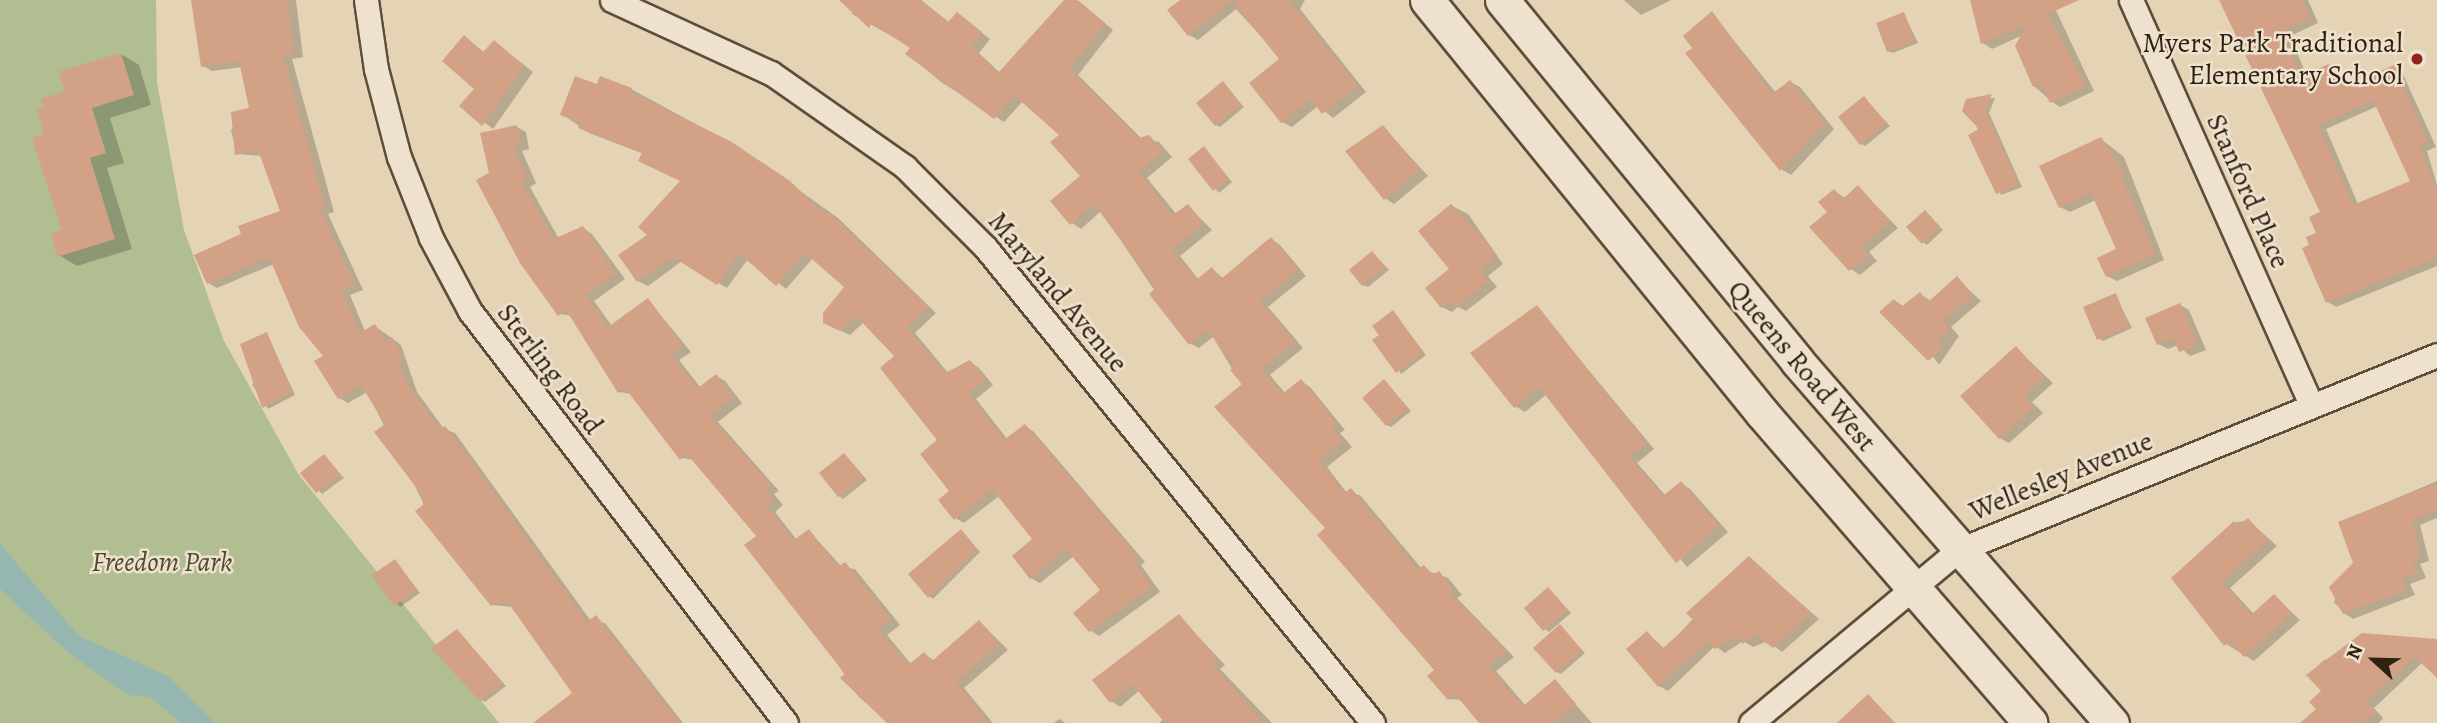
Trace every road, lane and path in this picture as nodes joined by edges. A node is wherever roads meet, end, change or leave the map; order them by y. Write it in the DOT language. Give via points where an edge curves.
graph roads {
  1 [pos="366,0"];
  2 [pos="612,0"];
  3 [pos="1427,0"];
  4 [pos="1502,0"];
  5 [pos="2131,0"];
  6 [pos="2437,355"];
  7 [pos="2311,405"];
  8 [pos="1959,550"];
  9 [pos="1911,585"];
  10 [pos="786,723"];
  11 [pos="1374,723"];
  12 [pos="1751,723"];
  13 [pos="2031,723"];
  14 [pos="2112,723"];
  1 -- 10 [label="street, Sterling Road" via="396,146 420,214 465,302"];
  2 -- 11 [label="street, Maryland Avenue" via="771,73 905,167 985,247"];
  3 -- 9 [label="street" via="1762,413"];
  4 -- 8 [label="street, Queens Road West"];
  5 -- 7 [label="street, Stanford Place"];
  6 -- 7 [label="street, Wellesley Avenue"];
  7 -- 8 [label="street, Wellesley Avenue"];
  8 -- 9 [label="street, Wellesley Avenue"];
  8 -- 14 [label="street, Queens Road West"];
  9 -- 12 [label="street, Wellesley Avenue"];
  9 -- 13 [label="street"];
}
